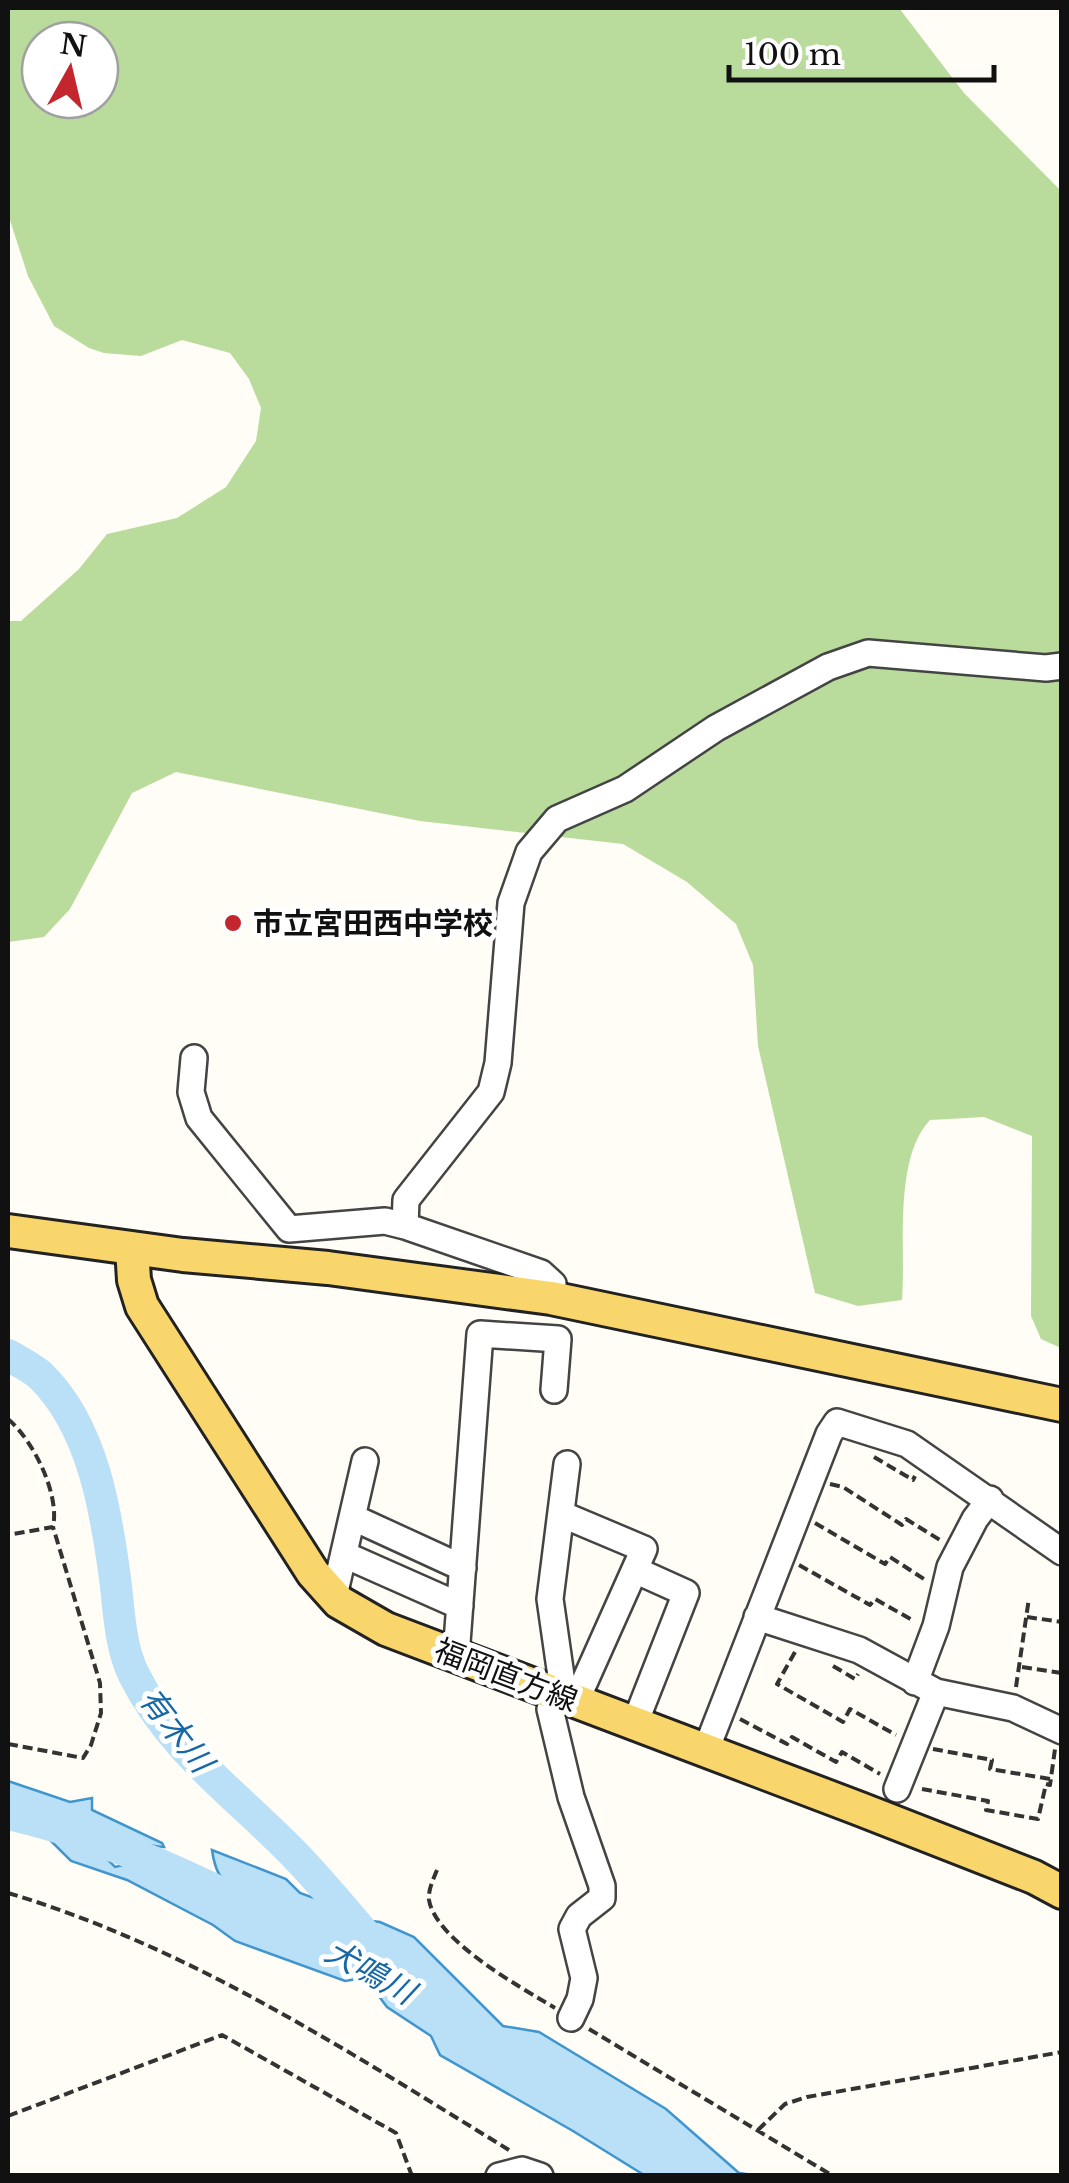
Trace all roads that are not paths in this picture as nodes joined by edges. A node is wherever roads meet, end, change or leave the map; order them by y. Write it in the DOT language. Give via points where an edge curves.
graph roads {
  1 [pos="1062,666"];
  2 [pos="194,1058"];
  3 [pos="405,1226"];
  4 [pos="8,1231"];
  5 [pos="132,1248"];
  6 [pos="550,1298"];
  7 [pos="554,1390"];
  8 [pos="1062,1405"];
  9 [pos="365,1462"];
  10 [pos="567,1464"];
  11 [pos="986,1504"];
  12 [pos="561,1514"];
  13 [pos="354,1518"];
  14 [pos="1062,1552"];
  15 [pos="345,1555"];
  16 [pos="463,1568"];
  17 [pos="634,1570"];
  18 [pos="334,1596"];
  19 [pos="460,1606"];
  20 [pos="758,1618"];
  21 [pos="456,1656"];
  22 [pos="926,1687"];
  23 [pos="566,1698"];
  24 [pos="635,1723"];
  25 [pos="1060,1730"];
  26 [pos="706,1750"];
  27 [pos="898,1787"];
  28 [pos="1062,1892"];
  29 [pos="571,2018"];
  30 [pos="499,2176"];
  31 [pos="540,2176"];
  1 -- 3 [label="street" via="868,653 828,667 716,728 625,789 557,818 529,852 511,903 491,1092 406,1200"];
  2 -- 3 [label="street" via="191,1092 199,1118 289,1229"];
  3 -- 6 [label="street" via="541,1273 552,1284"];
  4 -- 5 [label="main road"];
  5 -- 6 [label="main road"];
  5 -- 18 [label="main road, 福岡直方線" via="142,1306"];
  6 -- 8 [label="main road"];
  7 -- 16 [label="street" via="558,1339 480,1334"];
  9 -- 13 [label="street"];
  10 -- 12 [label="street"];
  11 -- 14 [label="street"];
  11 -- 20 [label="street" via="906,1444 836,1422"];
  11 -- 22 [label="street" via="957,1550 933,1632"];
  12 -- 17 [label="street" via="644,1549"];
  12 -- 23 [label="street" via="550,1599"];
  13 -- 15 [label="street"];
  13 -- 16 [label="street"];
  15 -- 18 [label="street"];
  15 -- 19 [label="street"];
  16 -- 19 [label="street"];
  17 -- 23 [label="street"];
  17 -- 24 [label="street" via="686,1594"];
  18 -- 21 [label="main road, 福岡直方線" via="386,1629"];
  19 -- 21 [label="street"];
  20 -- 22 [label="street" via="859,1650"];
  20 -- 26 [label="street"];
  21 -- 23 [label="main road, 福岡直方線"];
  22 -- 25 [label="street" via="1012,1708"];
  22 -- 27 [label="street" via="915,1745"];
  23 -- 24 [label="main road, 福岡直方線"];
  23 -- 29 [label="street" via="550,1710 570,1797 602,1886 602,1898 572,1929 584,1978"];
  24 -- 26 [label="main road, 福岡直方線"];
  26 -- 28 [label="main road, 福岡直方線"];
  30 -- 31 [label="street" via="522,2170"];
}
